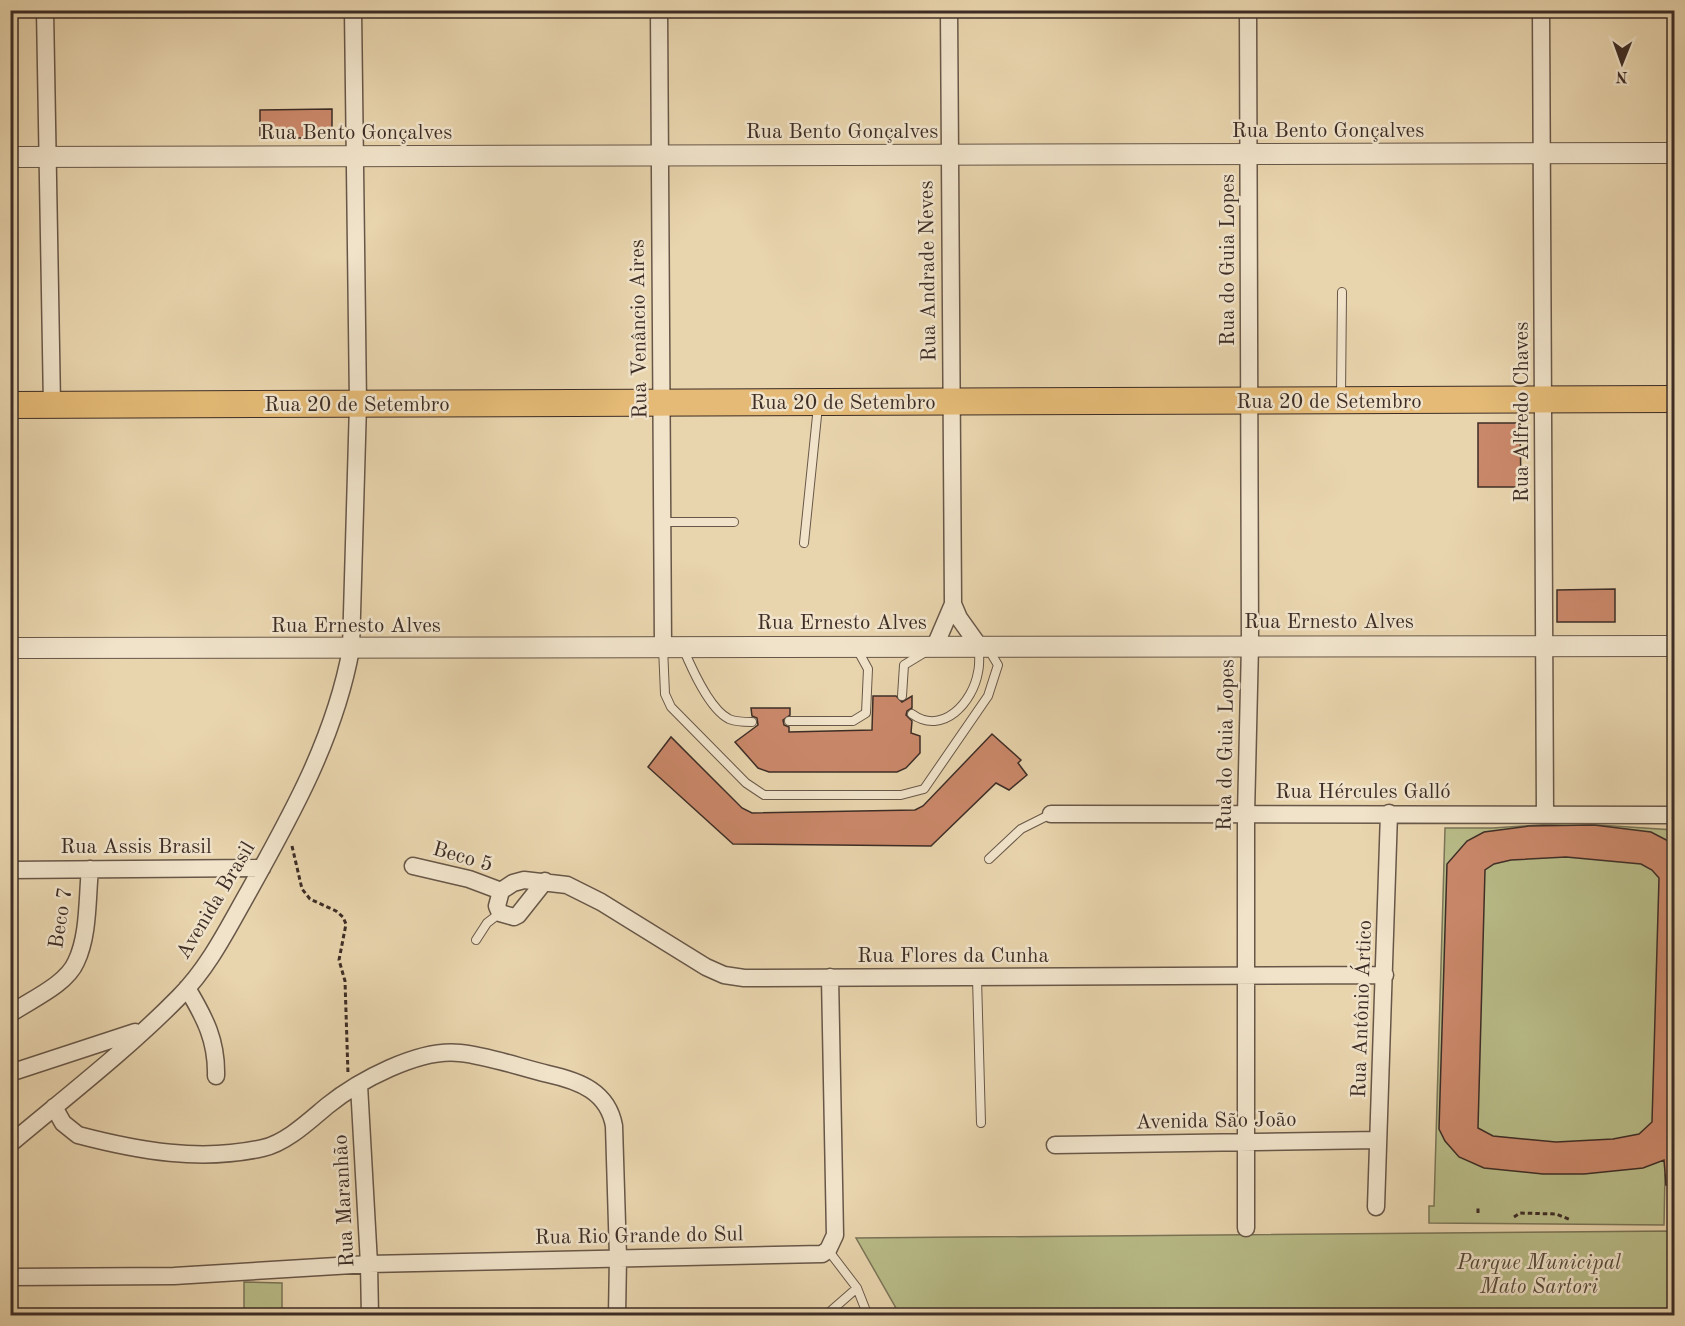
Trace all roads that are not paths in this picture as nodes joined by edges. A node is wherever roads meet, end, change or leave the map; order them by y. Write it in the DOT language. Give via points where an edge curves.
graph roads {
  1 [pos="45,10"];
  2 [pos="352,10"];
  3 [pos="659,10"];
  4 [pos="949,10"];
  5 [pos="1248,10"];
  6 [pos="1541,10"];
  7 [pos="1650,10"];
  8 [pos="1674,14"];
  9 [pos="1542,153"];
  10 [pos="1674,153"];
  11 [pos="1249,154"];
  12 [pos="948,155"];
  13 [pos="355,156"];
  14 [pos="659,156"];
  15 [pos="10,157"];
  16 [pos="46,157"];
  17 [pos="1342,292"];
  18 [pos="1674,399"];
  19 [pos="1341,400"];
  20 [pos="1544,400"];
  21 [pos="1250,401"];
  22 [pos="818,402"];
  23 [pos="951,402"];
  24 [pos="661,403"];
  25 [pos="358,404"];
  26 [pos="10,405"];
  27 [pos="51,405"];
  28 [pos="663,522"];
  29 [pos="735,522"];
  30 [pos="804,543"];
  31 [pos="953,604"];
  32 [pos="1250,645"];
  33 [pos="855,646"];
  34 [pos="935,646"];
  35 [pos="979,646"];
  36 [pos="1545,646"];
  37 [pos="1674,646"];
  38 [pos="673,647"];
  39 [pos="10,648"];
  40 [pos="351,649"];
  41 [pos="902,696"];
  42 [pos="912,714"];
  43 [pos="752,722"];
  44 [pos="789,722"];
  45 [pos="1389,813"];
  46 [pos="1051,814"];
  47 [pos="1246,814"];
  48 [pos="1545,814"];
  49 [pos="1674,815"];
  50 [pos="989,859"];
  51 [pos="412,866"];
  52 [pos="262,868"];
  53 [pos="90,869"];
  54 [pos="10,870"];
  55 [pos="545,881"];
  56 [pos="501,891"];
  57 [pos="500,913"];
  58 [pos="476,940"];
  59 [pos="1246,975"];
  60 [pos="1385,975"];
  61 [pos="830,976"];
  62 [pos="977,978"];
  63 [pos="187,988"];
  64 [pos="10,1014"];
  65 [pos="144,1028"];
  66 [pos="10,1073"];
  67 [pos="216,1076"];
  68 [pos="354,1088"];
  69 [pos="54,1107"];
  70 [pos="981,1123"];
  71 [pos="1378,1140"];
  72 [pos="1247,1142"];
  73 [pos="10,1144"];
  74 [pos="1055,1145"];
  75 [pos="1376,1207"];
  76 [pos="1246,1228"];
  77 [pos="828,1250"];
  78 [pos="618,1257"];
  79 [pos="369,1264"];
  80 [pos="10,1277"];
  81 [pos="857,1288"];
  82 [pos="370,1316"];
  83 [pos="617,1316"];
  84 [pos="825,1316"];
  85 [pos="868,1316"];
  1 -- 16 [label="street"];
  2 -- 13 [label="street, Avenida Brasil"];
  3 -- 14 [label="street, Rua Venâncio Aires"];
  4 -- 12 [label="street, Rua Andrade Neves"];
  5 -- 11 [label="street, Rua do Guia Lopes"];
  6 -- 9 [label="street, Rua Alfredo Chaves"];
  7 -- 8 [label="lane"];
  9 -- 10 [label="street, Rua Bento Gonçalves"];
  9 -- 11 [label="street, Rua Bento Gonçalves"];
  9 -- 20 [label="street, Rua Alfredo Chaves"];
  11 -- 12 [label="street, Rua Bento Gonçalves"];
  11 -- 21 [label="street, Rua do Guia Lopes"];
  12 -- 14 [label="street, Rua Bento Gonçalves"];
  12 -- 23 [label="street, Rua Andrade Neves"];
  13 -- 14 [label="street, Rua Bento Gonçalves"];
  13 -- 16 [label="street, Rua Bento Gonçalves"];
  13 -- 25 [label="street, Avenida Brasil"];
  14 -- 24 [label="street, Rua Venâncio Aires"];
  15 -- 16 [label="street, Rua Bento Gonçalves"];
  16 -- 27 [label="street"];
  17 -- 19 [label="lane"];
  18 -- 20 [label="main road, Rua 20 de Setembro"];
  19 -- 20 [label="main road, Rua 20 de Setembro"];
  19 -- 21 [label="main road, Rua 20 de Setembro"];
  20 -- 36 [label="street, Rua Alfredo Chaves"];
  21 -- 23 [label="main road, Rua 20 de Setembro"];
  21 -- 32 [label="street, Rua do Guia Lopes"];
  22 -- 23 [label="main road, Rua 20 de Setembro"];
  22 -- 24 [label="main road, Rua 20 de Setembro"];
  22 -- 30 [label="lane"];
  23 -- 31 [label="street, Rua Andrade Neves"];
  24 -- 25 [label="main road, Rua 20 de Setembro"];
  24 -- 28 [label="street, Rua Venâncio Aires"];
  25 -- 27 [label="main road, Rua 20 de Setembro"];
  25 -- 40 [label="street, Avenida Brasil"];
  26 -- 27 [label="main road, Rua 20 de Setembro"];
  28 -- 29 [label="lane"];
  28 -- 38 [label="street, Rua Venâncio Aires"];
  31 -- 34 [label="street, Rua Andrade Neves"];
  31 -- 35 [label="street, Rua Andrade Neves"];
  32 -- 35 [label="street, Rua Ernesto Alves"];
  32 -- 36 [label="street, Rua Ernesto Alves"];
  32 -- 47 [label="street, Rua do Guia Lopes"];
  33 -- 34 [label="street, Rua Ernesto Alves"];
  33 -- 38 [label="street, Rua Ernesto Alves"];
  33 -- 44 [label="lane" via="868,669 866,713 853,721"];
  34 -- 35 [label="street, Rua Ernesto Alves"];
  34 -- 41 [label="lane" via="904,665"];
  35 -- 38 [label="lane" via="995,656 997,675 988,696 924,789 901,795 838,796 764,795 746,783 671,707 665,694"];
  35 -- 42 [label="lane" via="978,675 956,714 929,721"];
  36 -- 37 [label="street, Rua Ernesto Alves"];
  36 -- 48 [label="street, Rua Alfredo Chaves"];
  38 -- 40 [label="street, Rua Ernesto Alves"];
  38 -- 43 [label="lane" via="720,712 739,722"];
  39 -- 40 [label="street, Rua Ernesto Alves"];
  40 -- 52 [label="street, Avenida Brasil" via="346,678 327,734"];
  45 -- 47 [label="street, Rua Hércules Galló"];
  45 -- 48 [label="street, Rua Hércules Galló"];
  45 -- 60 [label="street, Rua Antônio Ártico"];
  46 -- 47 [label="street, Rua Hércules Galló"];
  46 -- 50 [label="lane" via="1021,830"];
  47 -- 59 [label="street, Rua do Guia Lopes"];
  48 -- 49 [label="street, Rua Hércules Galló"];
  51 -- 56 [label="street, Beco 5"];
  52 -- 53 [label="street, Rua Assis Brasil"];
  52 -- 63 [label="street, Avenida Brasil" via="217,948"];
  53 -- 54 [label="street, Rua Assis Brasil"];
  53 -- 64 [label="street, Beco 7" via="85,929 76,963 63,979"];
  55 -- 56 [label="street, Rua Flores da Cunha" via="513,883"];
  55 -- 57 [label="street" via="518,915"];
  55 -- 61 [label="street, Rua Flores da Cunha" via="567,885 601,902 724,975"];
  56 -- 57 [label="street" via="497,906"];
  57 -- 58 [label="lane" via="487,923"];
  59 -- 60 [label="street, Rua Flores da Cunha"];
  59 -- 62 [label="street, Rua Flores da Cunha"];
  59 -- 72 [label="street, Rua do Guia Lopes"];
  60 -- 71 [label="street, Rua Antônio Ártico"];
  61 -- 62 [label="street, Rua Flores da Cunha"];
  61 -- 77 [label="street" via="835,1225"];
  62 -- 70 [label="lane"];
  63 -- 65 [label="street, Avenida Brasil"];
  63 -- 67 [label="street" via="211,1032"];
  65 -- 66 [label="street"];
  65 -- 69 [label="street, Avenida Brasil"];
  68 -- 69 [label="street" via="310,1122 266,1148 198,1157 78,1135 63,1123"];
  68 -- 78 [label="street" via="418,1058 460,1053 559,1076 592,1091 611,1110 614,1126"];
  68 -- 79 [label="street, Rua Maranhão"];
  69 -- 73 [label="street, Avenida Brasil"];
  71 -- 72 [label="street, Avenida São João"];
  71 -- 75 [label="street, Rua Antônio Ártico"];
  72 -- 74 [label="street, Avenida São João"];
  72 -- 76 [label="street, Rua do Guia Lopes"];
  77 -- 78 [label="street, Rua Rio Grande do Sul" via="814,1255"];
  77 -- 81 [label="lane"];
  78 -- 79 [label="street, Rua Rio Grande do Sul"];
  78 -- 83 [label="street"];
  79 -- 80 [label="street, Rua Rio Grande do Sul" via="174,1276"];
  79 -- 82 [label="street, Rua Maranhão"];
  81 -- 84 [label="lane"];
  81 -- 85 [label="lane"];
}
